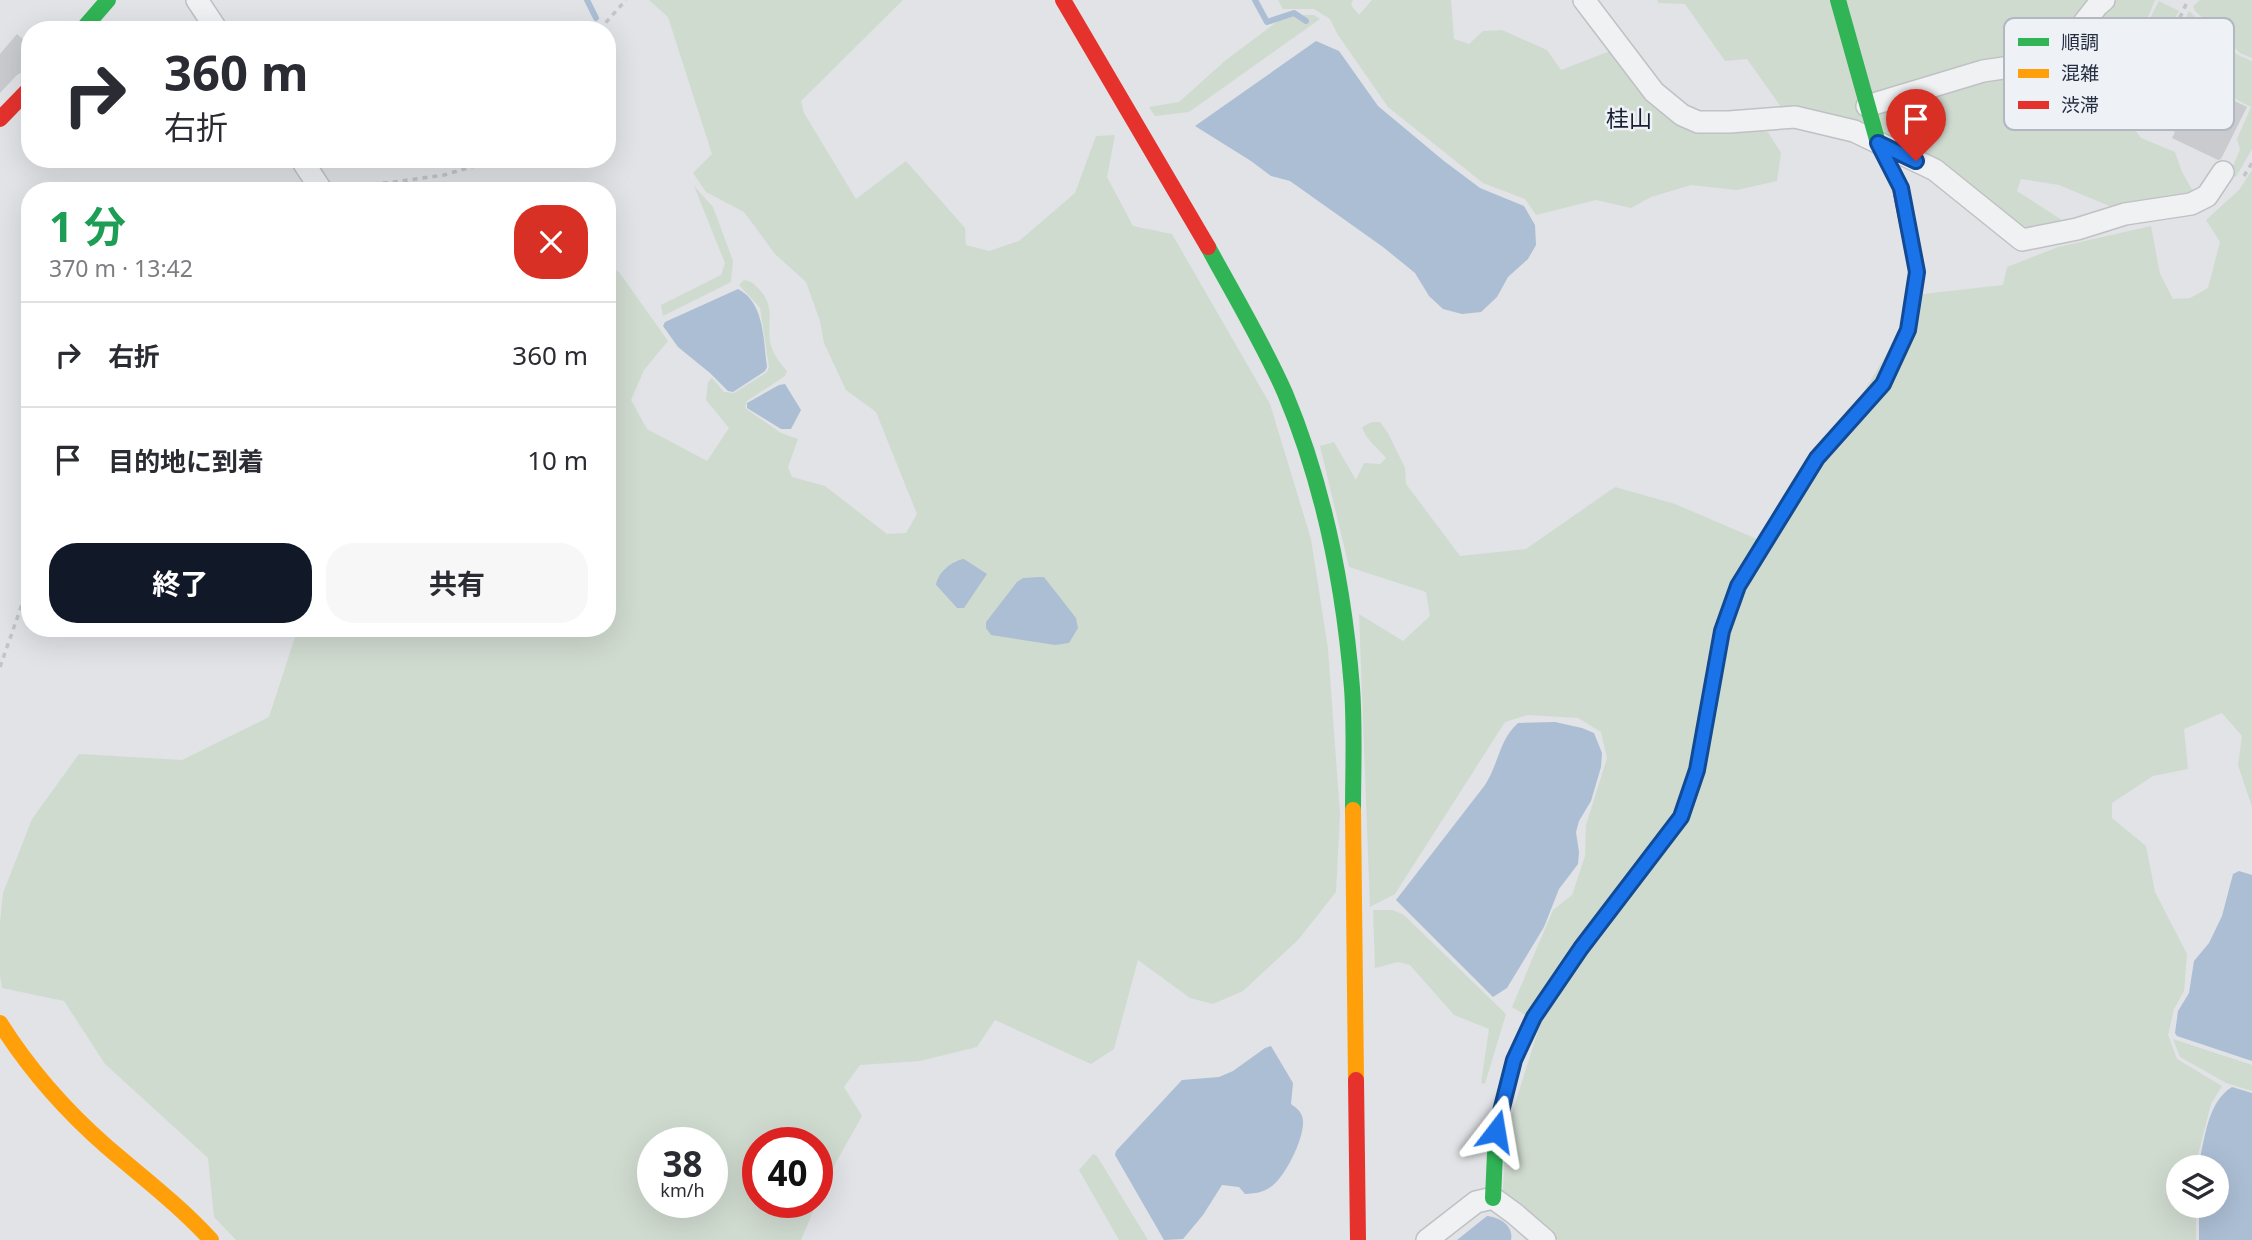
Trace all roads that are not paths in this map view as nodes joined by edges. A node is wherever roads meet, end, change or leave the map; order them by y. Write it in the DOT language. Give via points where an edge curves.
graph roads {
  1 [pos="108,0"];
  2 [pos="197,0"];
  3 [pos="1063,0"];
  4 [pos="1584,0"];
  5 [pos="1838,0"];
  6 [pos="2104,0"];
  7 [pos="2088,18"];
  8 [pos="90,21"];
  9 [pos="211,21"];
  10 [pos="2004,68"];
  11 [pos="21,98"];
  12 [pos="1867,106"];
  13 [pos="0,119"];
  14 [pos="1878,143"];
  15 [pos="310,168"];
  16 [pos="2223,172"];
  17 [pos="322,182"];
  18 [pos="0,1023"];
  19 [pos="1493,1198"];
  20 [pos="211,1240"];
  21 [pos="1358,1240"];
  22 [pos="1427,1240"];
  23 [pos="1545,1240"];
  1 -- 8 [label="street"];
  2 -- 9 [label="street"];
  3 -- 21 [label="street" via="1269,357 1306,450 1329,532 1352,690"];
  4 -- 14 [label="street" via="1654,92 1682,115 1698,122 1795,117 1854,131"];
  5 -- 12 [label="street"];
  6 -- 7 [label="street"];
  10 -- 12 [label="street"];
  11 -- 13 [label="street"];
  12 -- 14 [label="street"];
  14 -- 16 [label="street" via="1935,170 2022,240 2125,214 2191,204 2207,196"];
  14 -- 19 [label="street" via="1901,188 1917,272 1908,330 1883,384 1817,458 1738,586 1722,631 1697,770 1681,817 1534,1017 1514,1060 1496,1131"];
  15 -- 17 [label="street"];
  18 -- 20 [label="street" via="53,1093 104,1144 179,1205"];
  19 -- 22 [label="street" via="1476,1202"];
  19 -- 23 [label="street"];
}
